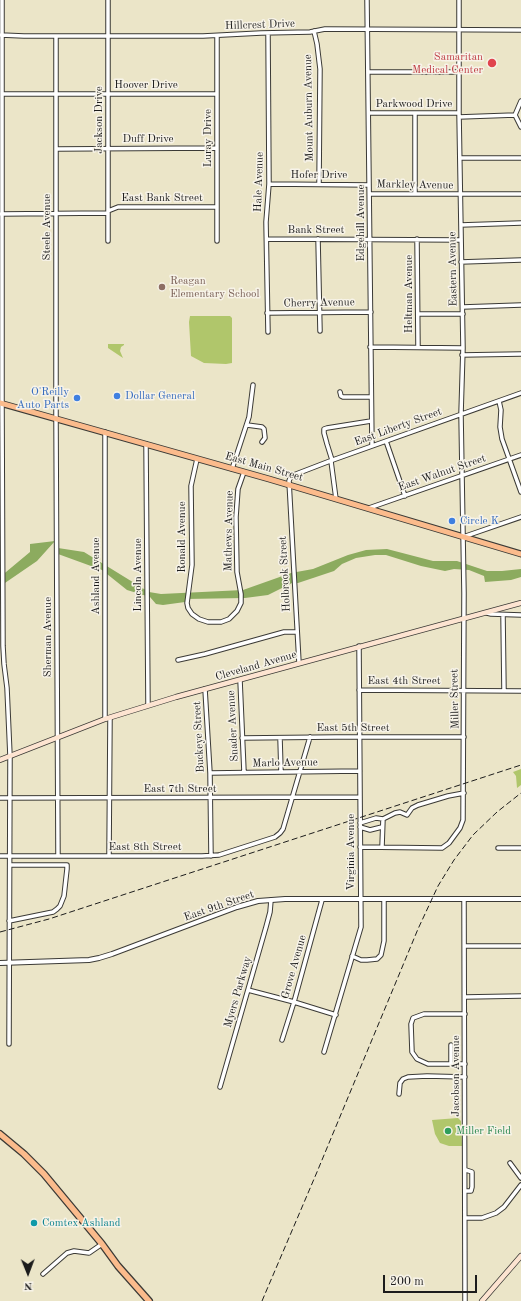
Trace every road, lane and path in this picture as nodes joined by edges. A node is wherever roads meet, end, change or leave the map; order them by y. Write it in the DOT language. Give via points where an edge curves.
graph roads {
  1 [pos="2,0"];
  2 [pos="108,0"];
  3 [pos="368,0"];
  4 [pos="459,0"];
  5 [pos="368,30"];
  6 [pos="459,30"];
  7 [pos="521,30"];
  8 [pos="314,31"];
  9 [pos="268,33"];
  10 [pos="1,35"];
  11 [pos="56,36"];
  12 [pos="108,36"];
  13 [pos="217,36"];
  14 [pos="369,72"];
  15 [pos="460,72"];
  16 [pos="2,94"];
  17 [pos="56,94"];
  18 [pos="108,94"];
  19 [pos="217,94"];
  20 [pos="521,101"];
  21 [pos="369,113"];
  22 [pos="415,114"];
  23 [pos="515,114"];
  24 [pos="459,115"];
  25 [pos="521,128"];
  26 [pos="108,148"];
  27 [pos="217,148"];
  28 [pos="56,149"];
  29 [pos="460,158"];
  30 [pos="521,158"];
  31 [pos="269,184"];
  32 [pos="319,184"];
  33 [pos="369,185"];
  34 [pos="370,194"];
  35 [pos="415,194"];
  36 [pos="461,194"];
  37 [pos="521,194"];
  38 [pos="216,207"];
  39 [pos="108,212"];
  40 [pos="1,214"];
  41 [pos="56,214"];
  42 [pos="521,223"];
  43 [pos="461,224"];
  44 [pos="267,239"];
  45 [pos="318,239"];
  46 [pos="370,239"];
  47 [pos="417,239"];
  48 [pos="461,240"];
  49 [pos="108,241"];
  50 [pos="217,241"];
  51 [pos="521,260"];
  52 [pos="461,262"];
  53 [pos="521,305"];
  54 [pos="463,307"];
  55 [pos="319,312"];
  56 [pos="371,312"];
  57 [pos="267,313"];
  58 [pos="418,314"];
  59 [pos="463,314"];
  60 [pos="320,331"];
  61 [pos="268,332"];
  62 [pos="370,347"];
  63 [pos="418,348"];
  64 [pos="463,348"];
  65 [pos="521,354"];
  66 [pos="462,355"];
  67 [pos="252,386"];
  68 [pos="340,392"];
  69 [pos="521,393"];
  70 [pos="371,397"];
  71 [pos="499,401"];
  72 [pos="1,403"];
  73 [pos="461,414"];
  74 [pos="56,418"];
  75 [pos="371,421"];
  76 [pos="247,425"];
  77 [pos="105,432"];
  78 [pos="386,441"];
  79 [pos="262,442"];
  80 [pos="146,444"];
  81 [pos="372,446"];
  82 [pos="521,455"];
  83 [pos="197,459"];
  84 [pos="509,459"];
  85 [pos="332,460"];
  86 [pos="232,469"];
  87 [pos="244,472"];
  88 [pos="462,476"];
  89 [pos="289,485"];
  90 [pos="521,492"];
  91 [pos="405,496"];
  92 [pos="336,499"];
  93 [pos="369,508"];
  94 [pos="1,516"];
  95 [pos="521,517"];
  96 [pos="463,537"];
  97 [pos="2,549"];
  98 [pos="520,553"];
  99 [pos="521,603"];
  100 [pos="486,612"];
  101 [pos="503,615"];
  102 [pos="521,615"];
  103 [pos="464,618"];
  104 [pos="214,623"];
  105 [pos="297,632"];
  106 [pos="359,646"];
  107 [pos="178,660"];
  108 [pos="299,663"];
  109 [pos="240,680"];
  110 [pos="205,689"];
  111 [pos="359,690"];
  112 [pos="463,690"];
  113 [pos="504,690"];
  114 [pos="521,691"];
  115 [pos="148,705"];
  116 [pos="108,718"];
  117 [pos="58,737"];
  118 [pos="310,737"];
  119 [pos="360,737"];
  120 [pos="464,737"];
  121 [pos="242,738"];
  122 [pos="280,738"];
  123 [pos="10,756"];
  124 [pos="0,760"];
  125 [pos="360,771"];
  126 [pos="244,772"];
  127 [pos="281,772"];
  128 [pos="299,772"];
  129 [pos="210,773"];
  130 [pos="464,794"];
  131 [pos="0,798"];
  132 [pos="10,798"];
  133 [pos="58,798"];
  134 [pos="109,798"];
  135 [pos="210,798"];
  136 [pos="292,798"];
  137 [pos="360,798"];
  138 [pos="383,819"];
  139 [pos="360,825"];
  140 [pos="382,827"];
  141 [pos="360,847"];
  142 [pos="382,847"];
  143 [pos="498,848"];
  144 [pos="521,848"];
  145 [pos="0,856"];
  146 [pos="10,856"];
  147 [pos="58,856"];
  148 [pos="109,856"];
  149 [pos="211,856"];
  150 [pos="10,865"];
  151 [pos="360,899"];
  152 [pos="384,899"];
  153 [pos="464,899"];
  154 [pos="521,899"];
  155 [pos="271,900"];
  156 [pos="322,900"];
  157 [pos="9,921"];
  158 [pos="465,946"];
  159 [pos="521,946"];
  160 [pos="352,956"];
  161 [pos="0,963"];
  162 [pos="9,963"];
  163 [pos="248,990"];
  164 [pos="521,996"];
  165 [pos="465,997"];
  166 [pos="294,1002"];
  167 [pos="465,1014"];
  168 [pos="336,1015"];
  169 [pos="282,1040"];
  170 [pos="9,1044"];
  171 [pos="451,1045"];
  172 [pos="324,1052"];
  173 [pos="451,1064"];
  174 [pos="465,1064"];
  175 [pos="465,1077"];
  176 [pos="220,1087"];
  177 [pos="399,1094"];
  178 [pos="0,1134"];
  179 [pos="510,1163"];
  180 [pos="466,1170"];
  181 [pos="521,1178"];
  182 [pos="521,1185"];
  183 [pos="466,1191"];
  184 [pos="465,1218"];
  185 [pos="102,1244"];
  186 [pos="521,1256"];
  187 [pos="43,1274"];
  188 [pos="149,1301"];
  189 [pos="465,1301"];
  190 [pos="482,1301"];
  1 -- 10 [label="street"];
  2 -- 12 [label="street, Jackson Drive"];
  3 -- 5 [label="street, Edgehill Avenue"];
  4 -- 6 [label="street, Eastern Avenue"];
  5 -- 6 [label="street, Hillcrest Drive"];
  5 -- 8 [label="street, Hillcrest Drive"];
  5 -- 14 [label="street, Edgehill Avenue"];
  6 -- 7 [label="street, Hillcrest Drive"];
  6 -- 15 [label="street, Eastern Avenue"];
  8 -- 9 [label="street, Hillcrest Drive"];
  8 -- 32 [label="street, Mount Auburn Avenue" via="320,69"];
  9 -- 13 [label="street, Hillcrest Drive"];
  9 -- 31 [label="street, Hale Avenue"];
  10 -- 11 [label="street, Hillcrest Drive"];
  10 -- 16 [label="street"];
  11 -- 12 [label="street, Hillcrest Drive"];
  11 -- 17 [label="street, Steele Avenue"];
  12 -- 13 [label="street, Hillcrest Drive"];
  12 -- 18 [label="street, Jackson Drive"];
  13 -- 19 [label="street, Luray Drive"];
  14 -- 15 [label="street"];
  14 -- 21 [label="street, Edgehill Avenue"];
  15 -- 24 [label="street, Eastern Avenue"];
  16 -- 17 [label="street, Hoover Drive"];
  16 -- 40 [label="street"];
  17 -- 18 [label="street, Hoover Drive"];
  17 -- 28 [label="street, Steele Avenue"];
  18 -- 19 [label="street, Hoover Drive"];
  18 -- 26 [label="street, Jackson Drive"];
  19 -- 27 [label="street, Luray Drive"];
  20 -- 23 [label="street"];
  21 -- 22 [label="street, Parkwood Drive"];
  21 -- 33 [label="street, Edgehill Avenue"];
  22 -- 24 [label="street, Parkwood Drive"];
  22 -- 35 [label="street"];
  23 -- 24 [label="street, Parkwood Drive"];
  23 -- 25 [label="street"];
  24 -- 29 [label="street, Eastern Avenue"];
  26 -- 27 [label="street, Duff Drive"];
  26 -- 28 [label="street, Duff Drive"];
  26 -- 39 [label="street, Jackson Drive"];
  27 -- 38 [label="street, Luray Drive"];
  28 -- 41 [label="street, Steele Avenue"];
  29 -- 30 [label="street"];
  29 -- 36 [label="street, Eastern Avenue"];
  31 -- 32 [label="street, Hofer Drive"];
  31 -- 44 [label="street, Hale Avenue"];
  32 -- 33 [label="street, Hofer Drive"];
  33 -- 34 [label="street, Edgehill Avenue"];
  34 -- 35 [label="street, Markley Avenue"];
  34 -- 46 [label="street, Edgehill Avenue"];
  35 -- 36 [label="street, Markley Avenue"];
  36 -- 37 [label="street, Markley Avenue"];
  36 -- 43 [label="street, Eastern Avenue"];
  38 -- 39 [label="street, East Bank Street" via="118,207"];
  38 -- 50 [label="street, Luray Drive"];
  39 -- 41 [label="street, East Bank Street"];
  39 -- 49 [label="street, Jackson Drive"];
  40 -- 41 [label="street, East Bank Street"];
  40 -- 72 [label="street"];
  41 -- 74 [label="street, Steele Avenue"];
  42 -- 43 [label="street"];
  43 -- 48 [label="street, Eastern Avenue"];
  44 -- 45 [label="street, Bank Street"];
  44 -- 57 [label="street, Hale Avenue"];
  45 -- 46 [label="street, Bank Street"];
  45 -- 55 [label="street"];
  46 -- 47 [label="street, Bank Street"];
  46 -- 56 [label="street, Edgehill Avenue"];
  47 -- 48 [label="street, Bank Street"];
  47 -- 58 [label="street, Heltman Avenue"];
  48 -- 52 [label="street, Eastern Avenue"];
  51 -- 52 [label="street"];
  52 -- 54 [label="street, Eastern Avenue"];
  53 -- 54 [label="street"];
  54 -- 59 [label="street, Eastern Avenue"];
  55 -- 56 [label="street, Cherry Avenue"];
  55 -- 57 [label="street, Cherry Avenue"];
  55 -- 60 [label="street"];
  56 -- 62 [label="street, Edgehill Avenue"];
  57 -- 61 [label="street, Hale Avenue"];
  58 -- 59 [label="street"];
  58 -- 63 [label="street, Heltman Avenue"];
  59 -- 64 [label="street, Eastern Avenue"];
  62 -- 63 [label="street"];
  62 -- 70 [label="street, Edgehill Avenue"];
  63 -- 64 [label="street"];
  64 -- 66 [label="street, Eastern Avenue"];
  65 -- 66 [label="street"];
  66 -- 73 [label="street, Eastern Avenue"];
  67 -- 76 [label="street"];
  68 -- 70 [label="street" via="343,397"];
  69 -- 71 [label="street, East Liberty Street"];
  70 -- 75 [label="street, Edgehill Avenue"];
  71 -- 73 [label="street, East Liberty Street"];
  71 -- 84 [label="street" via="501,434"];
  72 -- 74 [label="main road, East Main Street"];
  72 -- 94 [label="street"];
  73 -- 78 [label="street, East Liberty Street"];
  73 -- 88 [label="street, Eastern Avenue"];
  74 -- 77 [label="main road, East Main Street"];
  74 -- 117 [label="street, Sherman Avenue"];
  75 -- 81 [label="street, Edgehill Avenue"];
  75 -- 85 [label="street" via="324,429"];
  76 -- 79 [label="street" via="264,429"];
  76 -- 86 [label="street"];
  77 -- 80 [label="main road, East Main Street"];
  77 -- 116 [label="street, Ashland Avenue"];
  78 -- 81 [label="street, East Liberty Street"];
  78 -- 91 [label="street"];
  80 -- 83 [label="main road, East Main Street"];
  80 -- 115 [label="street, Lincoln Avenue"];
  81 -- 85 [label="street, East Liberty Street"];
  82 -- 84 [label="street, East Walnut Street"];
  83 -- 86 [label="main road, East Main Street"];
  83 -- 104 [label="street, Ronald Avenue" via="191,486 192,565 187,604 196,617"];
  84 -- 88 [label="street, East Walnut Street"];
  84 -- 90 [label="street"];
  85 -- 89 [label="street, East Liberty Street" via="292,475"];
  85 -- 92 [label="street"];
  86 -- 87 [label="main road, East Main Street"];
  87 -- 89 [label="main road, East Main Street"];
  87 -- 104 [label="street, Mathews Avenue" via="238,489 236,517 237,572 241,603 232,617"];
  88 -- 91 [label="street, East Walnut Street"];
  88 -- 96 [label="street, Eastern Avenue"];
  89 -- 92 [label="main road, East Main Street"];
  89 -- 105 [label="street, Holbrook Street"];
  91 -- 93 [label="street, East Walnut Street"];
  92 -- 93 [label="main road, East Main Street"];
  93 -- 96 [label="main road, East Main Street"];
  94 -- 97 [label="street"];
  95 -- 96 [label="street"];
  96 -- 98 [label="main road, East Main Street"];
  96 -- 103 [label="street, Miller Street"];
  97 -- 123 [label="street" via="4,657"];
  99 -- 100 [label="main road, Cleveland Avenue"];
  100 -- 101 [label="street"];
  100 -- 103 [label="main road, Cleveland Avenue"];
  101 -- 102 [label="street"];
  101 -- 113 [label="street"];
  103 -- 106 [label="main road, Cleveland Avenue"];
  103 -- 112 [label="street, Miller Street"];
  105 -- 107 [label="street" via="284,632"];
  105 -- 108 [label="street, Holbrook Street"];
  106 -- 108 [label="main road, Cleveland Avenue"];
  106 -- 111 [label="street, Virginia Avenue"];
  108 -- 109 [label="main road, Cleveland Avenue"];
  109 -- 110 [label="main road, Cleveland Avenue"];
  109 -- 121 [label="street, Snader Avenue"];
  110 -- 115 [label="main road, Cleveland Avenue"];
  110 -- 129 [label="street, Buckeye Street"];
  111 -- 112 [label="street, East 4th Street"];
  111 -- 119 [label="street, Virginia Avenue"];
  112 -- 113 [label="street, East 4th Street"];
  112 -- 120 [label="street, Miller Street"];
  113 -- 114 [label="street, East 4th Street"];
  115 -- 116 [label="main road, Cleveland Avenue"];
  116 -- 117 [label="main road, Cleveland Avenue"];
  116 -- 134 [label="street, Ashland Avenue"];
  117 -- 123 [label="main road, Cleveland Avenue"];
  117 -- 133 [label="street, Sherman Avenue"];
  118 -- 119 [label="street, East 5th Street"];
  118 -- 122 [label="street, East 5th Street"];
  118 -- 128 [label="street"];
  119 -- 120 [label="street, East 5th Street"];
  119 -- 125 [label="street, Virginia Avenue"];
  120 -- 130 [label="street, Miller Street"];
  121 -- 122 [label="street, East 5th Street"];
  121 -- 126 [label="street, Snader Avenue"];
  122 -- 127 [label="street"];
  123 -- 124 [label="main road, Cleveland Avenue"];
  123 -- 132 [label="street"];
  125 -- 128 [label="street, Marlo Avenue"];
  125 -- 137 [label="street, Virginia Avenue"];
  126 -- 127 [label="street, Marlo Avenue"];
  126 -- 129 [label="street, Marlo Avenue"];
  127 -- 128 [label="street, Marlo Avenue"];
  128 -- 136 [label="street"];
  129 -- 135 [label="street, Buckeye Street"];
  130 -- 138 [label="street" via="418,805 407,814 400,812"];
  130 -- 142 [label="street, Miller Street" via="462,825 447,846"];
  131 -- 132 [label="street, East 7th Street"];
  132 -- 133 [label="street, East 7th Street"];
  132 -- 146 [label="street"];
  133 -- 134 [label="street, East 7th Street"];
  133 -- 147 [label="street, Sherman Avenue"];
  134 -- 135 [label="street, East 7th Street"];
  134 -- 148 [label="street, Ashland Avenue"];
  135 -- 136 [label="street, East 7th Street"];
  135 -- 149 [label="street, Buckeye Street"];
  136 -- 137 [label="street, East 7th Street"];
  136 -- 149 [label="street, East 8th Street" via="282,829 275,837"];
  137 -- 139 [label="street, Virginia Avenue"];
  138 -- 139 [label="street" via="376,818"];
  138 -- 140 [label="street"];
  139 -- 140 [label="street" via="370,830"];
  139 -- 141 [label="street, Virginia Avenue"];
  140 -- 142 [label="street"];
  141 -- 142 [label="street"];
  141 -- 151 [label="street, Virginia Avenue"];
  143 -- 144 [label="street"];
  145 -- 146 [label="street, East 8th Street"];
  146 -- 147 [label="street, East 8th Street"];
  146 -- 150 [label="street"];
  147 -- 148 [label="street, East 8th Street"];
  148 -- 149 [label="street, East 8th Street"];
  150 -- 157 [label="street"];
  150 -- 157 [label="street" via="67,865 67,869 64,896 57,909"];
  151 -- 152 [label="street, East 9th Street"];
  151 -- 156 [label="street, East 9th Street"];
  151 -- 160 [label="street, Virginia Avenue" via="361,927"];
  152 -- 153 [label="street, East 9th Street"];
  152 -- 160 [label="street" via="384,941 381,955 377,959 367,960"];
  153 -- 154 [label="street, East 9th Street"];
  153 -- 158 [label="street, Jacobson Avenue"];
  155 -- 156 [label="street, East 9th Street"];
  155 -- 162 [label="street, East 9th Street" via="237,907 99,958"];
  155 -- 163 [label="street, Myers Parkway" via="270,916"];
  156 -- 166 [label="street, Grove Avenue"];
  157 -- 162 [label="street"];
  158 -- 159 [label="street"];
  158 -- 165 [label="street, Jacobson Avenue"];
  160 -- 168 [label="street, Virginia Avenue"];
  161 -- 162 [label="street, East 9th Street"];
  162 -- 170 [label="street"];
  163 -- 166 [label="street"];
  163 -- 176 [label="street, Myers Parkway"];
  164 -- 165 [label="street"];
  165 -- 167 [label="street, Jacobson Avenue"];
  166 -- 168 [label="street"];
  166 -- 169 [label="street, Grove Avenue"];
  167 -- 173 [label="street" via="429,1014 413,1018 412,1021 412,1052 417,1059 428,1064"];
  167 -- 174 [label="street, Jacobson Avenue"];
  168 -- 172 [label="street, Virginia Avenue"];
  171 -- 173 [label="street"];
  173 -- 174 [label="street"];
  174 -- 175 [label="street, Jacobson Avenue"];
  175 -- 177 [label="street" via="408,1077 400,1083"];
  175 -- 180 [label="street, Jacobson Avenue"];
  178 -- 185 [label="highway" via="44,1174"];
  179 -- 181 [label="street"];
  180 -- 183 [label="street, Jacobson Avenue"];
  180 -- 183 [label="street" via="472,1172 472,1187 471,1191"];
  182 -- 184 [label="street" via="496,1213 486,1218"];
  183 -- 184 [label="street, Jacobson Avenue"];
  184 -- 189 [label="street, Jacobson Avenue"];
  185 -- 187 [label="street" via="89,1253 67,1253"];
  185 -- 188 [label="highway"];
  186 -- 190 [label="main road"];
}
